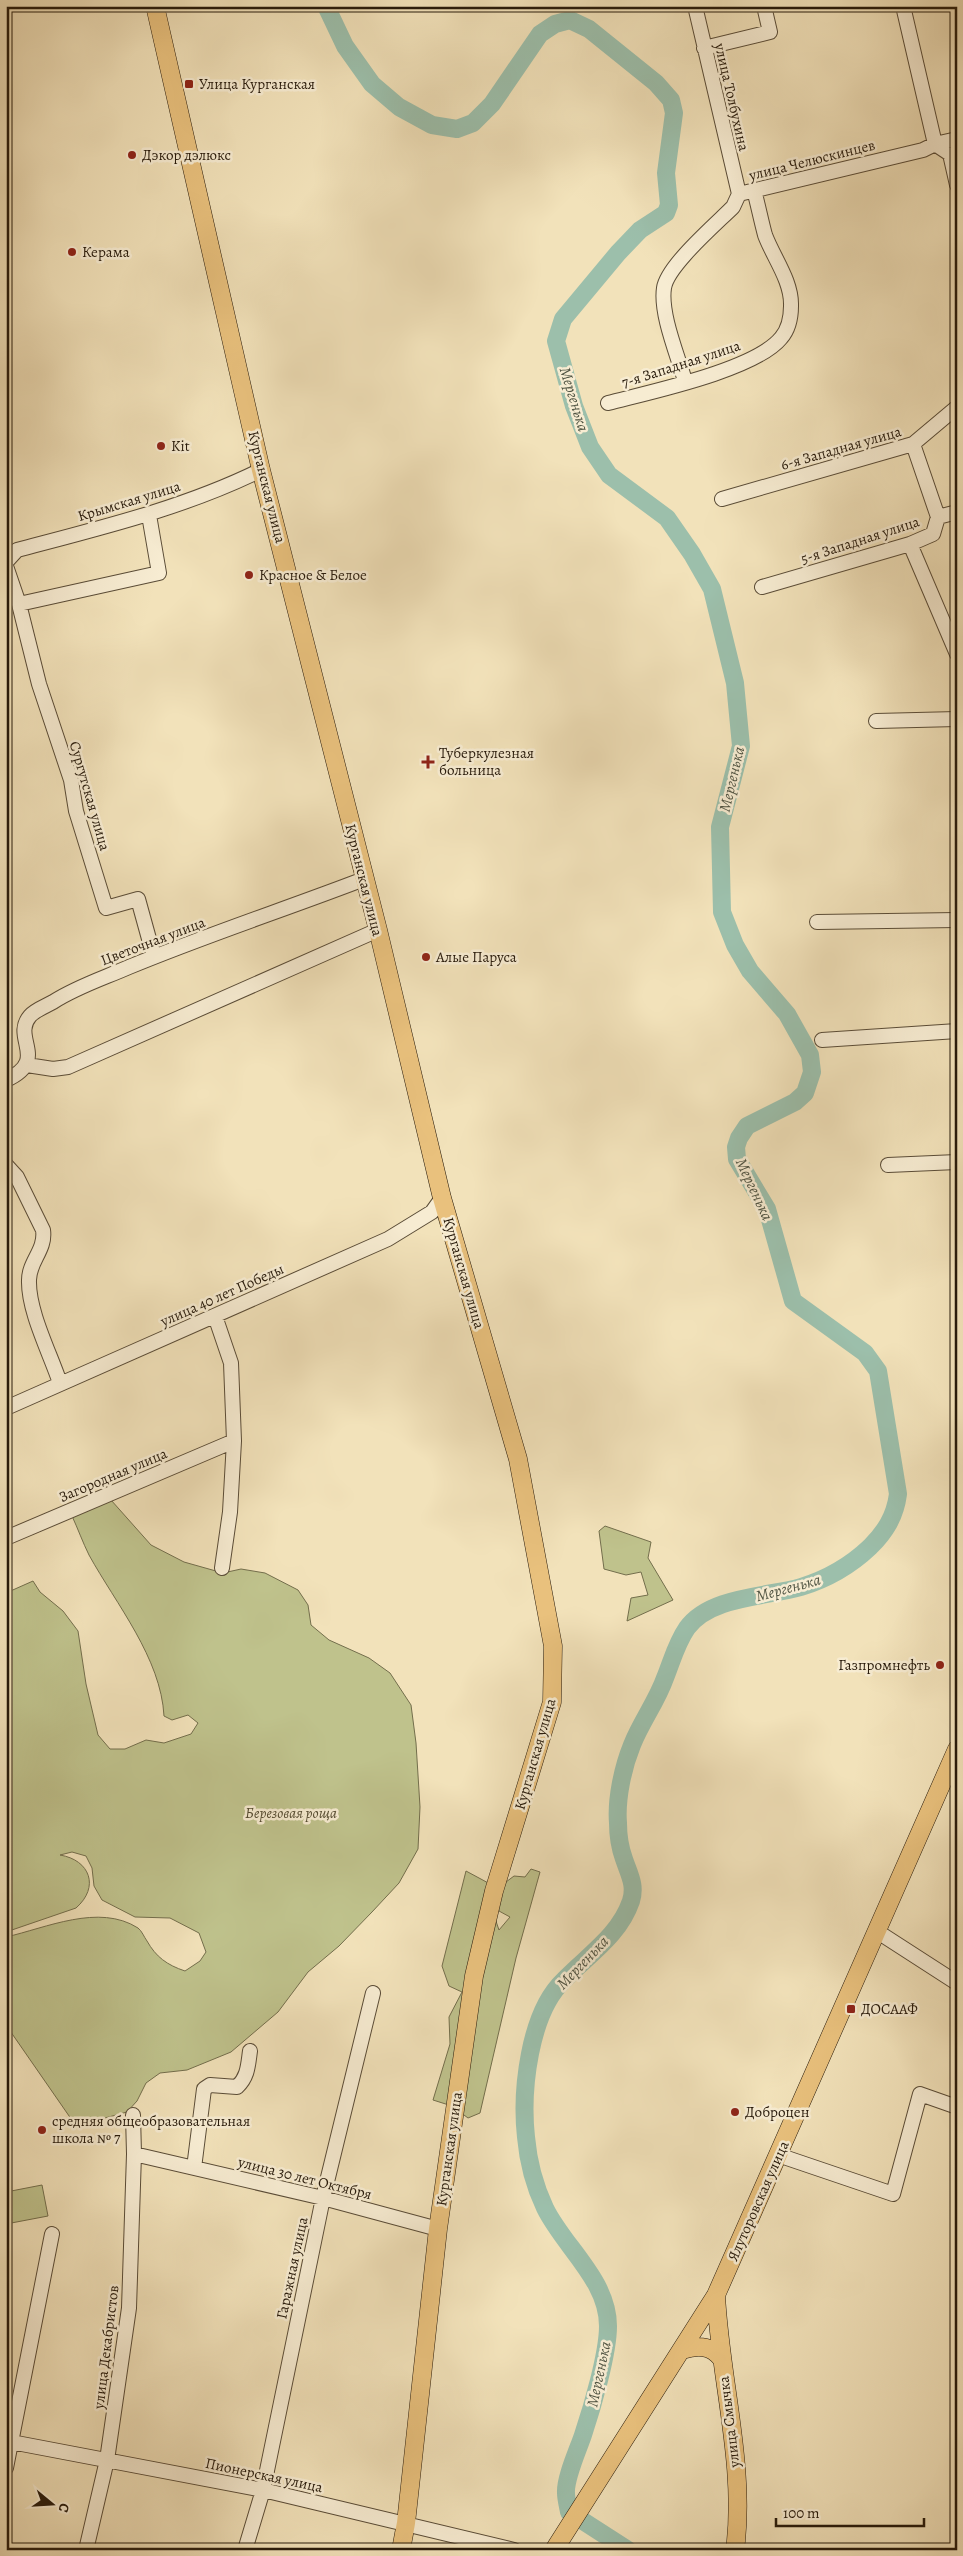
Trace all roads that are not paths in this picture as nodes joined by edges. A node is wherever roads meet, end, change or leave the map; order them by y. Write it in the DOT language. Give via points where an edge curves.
graph roads {
  1 [pos="155,6"];
  2 [pos="695,6"];
  3 [pos="764,6"];
  4 [pos="903,6"];
  5 [pos="704,48"];
  6 [pos="957,139"];
  7 [pos="935,144"];
  8 [pos="957,185"];
  9 [pos="754,190"];
  10 [pos="739,194"];
  11 [pos="685,382"];
  12 [pos="608,404"];
  13 [pos="957,407"];
  14 [pos="913,444"];
  15 [pos="261,470"];
  16 [pos="722,499"];
  17 [pos="957,512"];
  18 [pos="149,515"];
  19 [pos="938,517"];
  20 [pos="910,544"];
  21 [pos="6,562"];
  22 [pos="6,566"];
  23 [pos="762,587"];
  24 [pos="18,604"];
  25 [pos="957,654"];
  26 [pos="957,719"];
  27 [pos="876,721"];
  28 [pos="364,879"];
  29 [pos="957,920"];
  30 [pos="817,922"];
  31 [pos="378,930"];
  32 [pos="154,957"];
  33 [pos="957,1031"];
  34 [pos="822,1040"];
  35 [pos="27,1065"];
  36 [pos="6,1080"];
  37 [pos="957,1162"];
  38 [pos="6,1165"];
  39 [pos="888,1165"];
  40 [pos="442,1198"];
  41 [pos="215,1316"];
  42 [pos="60,1383"];
  43 [pos="6,1408"];
  44 [pos="234,1441"];
  45 [pos="6,1538"];
  46 [pos="222,1568"];
  47 [pos="957,1748"];
  48 [pos="878,1932"];
  49 [pos="957,1983"];
  50 [pos="373,1993"];
  51 [pos="250,2051"];
  52 [pos="957,2107"];
  53 [pos="133,2115"];
  54 [pos="134,2154"];
  55 [pos="778,2155"];
  56 [pos="194,2168"];
  57 [pos="323,2198"];
  58 [pos="438,2229"];
  59 [pos="52,2234"];
  60 [pos="716,2295"];
  61 [pos="682,2350"];
  62 [pos="721,2358"];
  63 [pos="9,2442"];
  64 [pos="107,2460"];
  65 [pos="6,2468"];
  66 [pos="263,2490"];
  67 [pos="406,2522"];
  68 [pos="555,2548"];
  69 [pos="86,2550"];
  70 [pos="245,2550"];
  71 [pos="401,2550"];
  72 [pos="514,2550"];
  73 [pos="735,2550"];
  1 -- 15 [label="main road, Курганская улица"];
  2 -- 5 [label="street, улица Толбухина"];
  3 -- 5 [label="street" via="770,32"];
  4 -- 7 [label="street"];
  5 -- 10 [label="street, улица Толбухина"];
  6 -- 7 [label="street, улица Челюскинцев"];
  7 -- 8 [label="street" via="950,154"];
  7 -- 9 [label="street, улица Челюскинцев" via="923,150"];
  9 -- 10 [label="street, улица Челюскинцев"];
  9 -- 11 [label="street, 7-я Западная улица" via="765,233 783,272 792,304 789,323 782,338 764,353 731,368"];
  10 -- 11 [label="street, улица Челюскинцев" via="733,207 671,270 664,287 664,307"];
  11 -- 12 [label="street, 7-я Западная улица"];
  13 -- 14 [label="street, 6-я Западная улица"];
  14 -- 16 [label="street, 6-я Западная улица"];
  14 -- 19 [label="street"];
  15 -- 18 [label="street, Крымская улица"];
  15 -- 28 [label="main road, Курганская улица"];
  17 -- 19 [label="street, 5-я Западная улица"];
  18 -- 21 [label="street, Крымская улица" via="18,550"];
  18 -- 24 [label="street" via="159,573"];
  19 -- 20 [label="street, 5-я Западная улица" via="933,534"];
  20 -- 23 [label="street, 5-я Западная улица"];
  20 -- 25 [label="street"];
  22 -- 24 [label="street"];
  24 -- 32 [label="street, Сургутская улица" via="39,684 72,780 76,811 106,908 138,899"];
  26 -- 27 [label="street"];
  28 -- 31 [label="main road, Курганская улица"];
  28 -- 32 [label="street, Цветочная улица"];
  29 -- 30 [label="street"];
  31 -- 35 [label="street" via="68,1067 53,1069"];
  31 -- 40 [label="main road, Курганская улица"];
  32 -- 35 [label="street, Цветочная улица" via="63,996 30,1016 25,1031"];
  33 -- 34 [label="street"];
  35 -- 36 [label="street"];
  37 -- 39 [label="street"];
  38 -- 42 [label="street" via="17,1177 43,1230 41,1250 29,1269 30,1302"];
  40 -- 41 [label="street, улица 40 лет Победы" via="432,1212 388,1239"];
  40 -- 58 [label="main road, Курганская улица" via="518,1459 553,1646 552,1702 494,1891 474,1976"];
  41 -- 42 [label="street, улица 40 лет Победы"];
  41 -- 44 [label="street" via="231,1363"];
  42 -- 43 [label="street, улица 40 лет Победы"];
  44 -- 45 [label="street, Загородная улица"];
  44 -- 46 [label="street" via="230,1512"];
  47 -- 48 [label="main road, Ялуторовская улица"];
  48 -- 49 [label="street"];
  48 -- 55 [label="main road, Ялуторовская улица"];
  50 -- 57 [label="street, Гаражная улица"];
  51 -- 56 [label="street" via="243,2082 237,2086 210,2085 204,2089"];
  52 -- 55 [label="street" via="920,2094 893,2194"];
  53 -- 54 [label="street, улица Декабристов"];
  54 -- 56 [label="street, улица 30 лет Октября"];
  54 -- 64 [label="street, улица Декабристов" via="129,2308"];
  55 -- 60 [label="main road, Ялуторовская улица"];
  56 -- 57 [label="street, улица 30 лет Октября"];
  57 -- 58 [label="street, улица 30 лет Октября"];
  57 -- 66 [label="street, Гаражная улица"];
  58 -- 67 [label="main road, Курганская улица"];
  59 -- 63 [label="street"];
  60 -- 61 [label="main road, Ялуторовская улица"];
  60 -- 62 [label="main road, улица Смычка"];
  61 -- 62 [label="main road" via="708,2347"];
  61 -- 68 [label="main road, Ялуторовская улица"];
  62 -- 73 [label="main road, улица Смычка" via="735,2456"];
  63 -- 64 [label="street, Пионерская улица"];
  63 -- 65 [label="street"];
  64 -- 66 [label="street, Пионерская улица"];
  64 -- 69 [label="street, улица Декабристов"];
  66 -- 67 [label="street, Пионерская улица"];
  66 -- 70 [label="street, Гаражная улица"];
  67 -- 71 [label="main road, Курганская улица"];
  67 -- 72 [label="street, Пионерская улица"];
}
